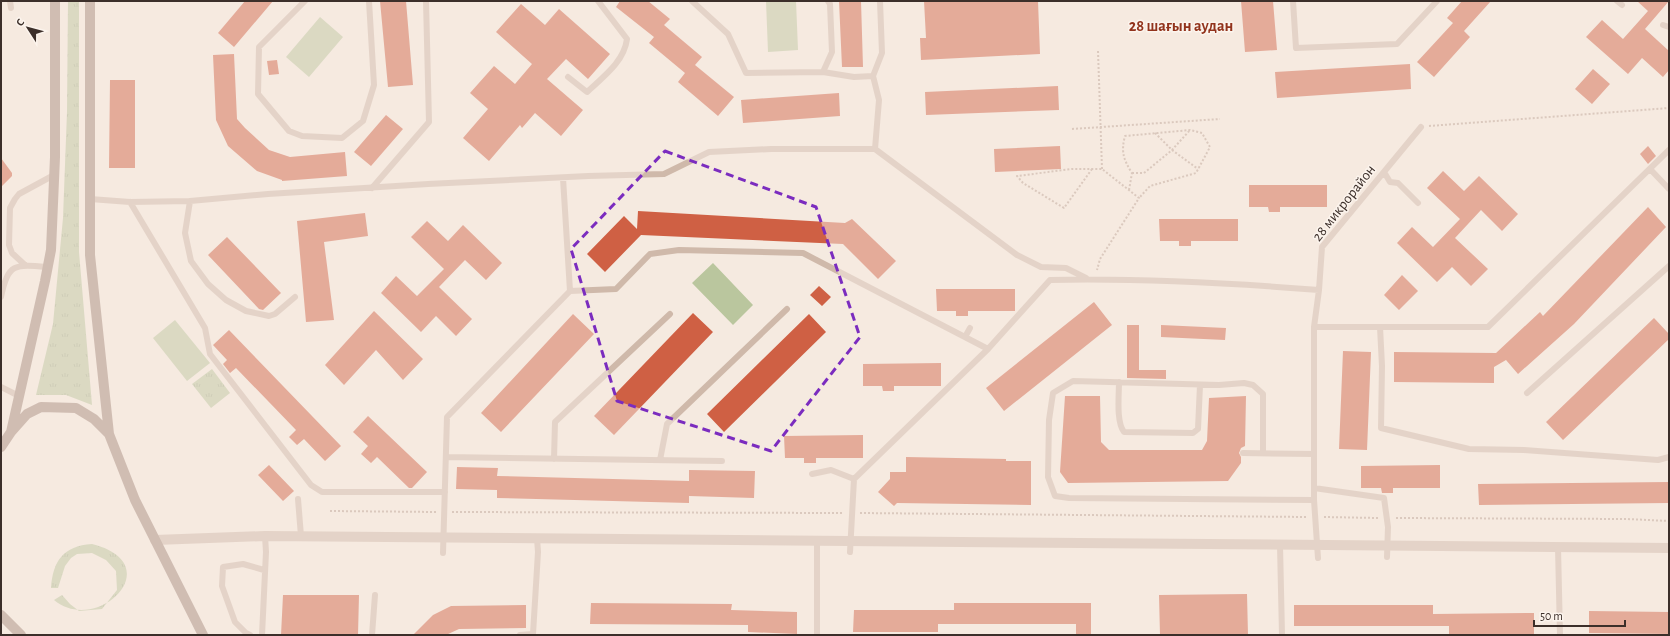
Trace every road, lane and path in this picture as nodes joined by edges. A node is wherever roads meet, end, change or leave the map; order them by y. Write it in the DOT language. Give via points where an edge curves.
graph roads {
  1 [pos="55,1"];
  2 [pos="90,1"];
  3 [pos="305,1"];
  4 [pos="369,1"];
  5 [pos="426,1"];
  6 [pos="598,1"];
  7 [pos="692,1"];
  8 [pos="828,1"];
  9 [pos="880,1"];
  10 [pos="1293,1"];
  11 [pos="1437,1"];
  12 [pos="1098,51"];
  13 [pos="823,72"];
  14 [pos="873,76"];
  15 [pos="568,77"];
  16 [pos="1669,108"];
  17 [pos="1220,119"];
  18 [pos="1101,127"];
  19 [pos="1421,127"];
  20 [pos="1072,129"];
  21 [pos="1190,130"];
  22 [pos="1155,133"];
  23 [pos="875,149"];
  24 [pos="1172,150"];
  25 [pos="1669,150"];
  26 [pos="1092,169"];
  27 [pos="1102,169"];
  28 [pos="1198,169"];
  29 [pos="1650,169"];
  30 [pos="1384,172"];
  31 [pos="1132,173"];
  32 [pos="54,175"];
  33 [pos="563,178"];
  34 [pos="372,188"];
  35 [pos="1129,190"];
  36 [pos="1669,190"];
  37 [pos="1139,198"];
  38 [pos="90,199"];
  39 [pos="190,201"];
  40 [pos="130,202"];
  41 [pos="1418,203"];
  42 [pos="25,265"];
  43 [pos="1669,266"];
  44 [pos="48,267"];
  45 [pos="1088,279"];
  46 [pos="1095,279"];
  47 [pos="1319,290"];
  48 [pos="570,291"];
  49 [pos="1,297"];
  50 [pos="295,297"];
  51 [pos="787,309"];
  52 [pos="670,314"];
  53 [pos="1380,327"];
  54 [pos="970,328"];
  55 [pos="1314,328"];
  56 [pos="965,337"];
  57 [pos="988,349"];
  58 [pos="1119,382"];
  59 [pos="1200,384"];
  60 [pos="1,387"];
  61 [pos="1527,393"];
  62 [pos="19,396"];
  63 [pos="11,432"];
  64 [pos="108,434"];
  65 [pos="1,447"];
  66 [pos="1244,453"];
  67 [pos="1263,454"];
  68 [pos="1314,454"];
  69 [pos="446,457"];
  70 [pos="1669,457"];
  71 [pos="554,459"];
  72 [pos="660,460"];
  73 [pos="722,461"];
  74 [pos="812,474"];
  75 [pos="854,479"];
  76 [pos="1314,488"];
  77 [pos="445,492"];
  78 [pos="298,499"];
  79 [pos="1314,500"];
  80 [pos="330,511"];
  81 [pos="444,512"];
  82 [pos="852,513"];
  83 [pos="1315,517"];
  84 [pos="1387,518"];
  85 [pos="1669,521"];
  86 [pos="265,536"];
  87 [pos="301,536"];
  88 [pos="443,537"];
  89 [pos="537,538"];
  90 [pos="155,540"];
  91 [pos="817,540"];
  92 [pos="850,541"];
  93 [pos="1280,544"];
  94 [pos="1317,545"];
  95 [pos="1387,546"];
  96 [pos="1558,547"];
  97 [pos="1669,548"];
  98 [pos="850,552"];
  99 [pos="443,553"];
  100 [pos="1387,557"];
  101 [pos="1318,558"];
  102 [pos="264,570"];
  103 [pos="374,595"];
  104 [pos="1,615"];
  105 [pos="201,634"];
  106 [pos="21,635"];
  107 [pos="250,635"];
  108 [pos="262,635"];
  109 [pos="372,635"];
  110 [pos="520,635"];
  111 [pos="533,635"];
  112 [pos="817,635"];
  113 [pos="1282,635"];
  114 [pos="1560,635"];
  1 -- 32 [label="main road"];
  2 -- 38 [label="main road"];
  3 -- 4 [label="lane" via="259,47 258,94 288,132 302,136 342,138 363,121 374,85"];
  5 -- 34 [label="lane" via="429,122"];
  6 -- 15 [label="lane" via="627,39 626,50 614,67 587,92"];
  7 -- 13 [label="lane" via="728,34 746,72"];
  8 -- 13 [label="lane" via="832,52"];
  9 -- 14 [label="lane" via="882,53"];
  10 -- 11 [label="lane" via="1296,48 1397,44"];
  12 -- 18 [label="path"];
  13 -- 14 [label="lane" via="854,77"];
  14 -- 23 [label="lane" via="879,100"];
  16 -- 19 [label="path"];
  17 -- 18 [label="path"];
  18 -- 20 [label="path"];
  18 -- 27 [label="path"];
  19 -- 30 [label="lane, 28 микрорайон"];
  21 -- 22 [label="path"];
  21 -- 24 [label="path"];
  21 -- 28 [label="path" via="1202,133 1210,147"];
  22 -- 24 [label="path"];
  22 -- 31 [label="path" via="1125,136 1122,148"];
  23 -- 33 [label="lane" via="708,152 664,174"];
  23 -- 45 [label="lane" via="1017,255 1041,267 1066,268"];
  24 -- 28 [label="path"];
  24 -- 31 [label="path" via="1144,173"];
  25 -- 29 [label="lane"];
  26 -- 26 [label="path" via="1072,169 1017,176 1022,182 1064,208"];
  26 -- 27 [label="path"];
  27 -- 35 [label="path"];
  28 -- 37 [label="path" via="1196,173 1150,186"];
  29 -- 36 [label="lane"];
  29 -- 53 [label="lane" via="1488,327"];
  30 -- 41 [label="lane" via="1390,182 1398,183"];
  30 -- 47 [label="lane, 28 микрорайон" via="1322,247"];
  31 -- 35 [label="path"];
  32 -- 42 [label="lane" via="19,194 10,208 9,245 12,253"];
  32 -- 44 [label="main road" via="53,226"];
  33 -- 34 [label="lane"];
  33 -- 48 [label="lane"];
  34 -- 39 [label="lane"];
  35 -- 37 [label="path"];
  37 -- 46 [label="path" via="1100,259"];
  38 -- 40 [label="lane"];
  38 -- 64 [label="main road" via="90,255"];
  39 -- 40 [label="lane"];
  39 -- 50 [label="lane" via="184,233 191,261 208,284 226,300 246,311 270,316"];
  40 -- 77 [label="lane" via="205,328 210,354 311,485 322,492"];
  42 -- 44 [label="lane"];
  42 -- 49 [label="lane" via="12,269 7,274"];
  43 -- 61 [label="lane"];
  44 -- 62 [label="main road"];
  45 -- 46 [label="lane"];
  45 -- 57 [label="lane" via="1050,280"];
  46 -- 47 [label="lane" via="1230,283"];
  47 -- 55 [label="lane, 28 микрорайон"];
  48 -- 56 [label="lane" via="616,289 650,254 679,250 803,253"];
  48 -- 69 [label="lane" via="447,417"];
  51 -- 72 [label="lane" via="667,424"];
  52 -- 71 [label="lane" via="555,422"];
  53 -- 55 [label="lane"];
  53 -- 70 [label="lane" via="1381,428 1469,449 1524,450 1658,460"];
  54 -- 56 [label="lane"];
  55 -- 68 [label="lane, 28 микрорайон"];
  56 -- 57 [label="lane"];
  57 -- 75 [label="lane"];
  58 -- 59 [label="lane"];
  58 -- 59 [label="lane" via="1119,409 1121,428 1124,432 1193,433 1198,429"];
  58 -- 79 [label="lane" via="1073,381 1053,393 1048,420 1048,477 1055,496"];
  59 -- 67 [label="lane" via="1244,383 1253,385 1263,394"];
  60 -- 62 [label="lane"];
  62 -- 63 [label="main road"];
  63 -- 64 [label="main road" via="27,414 41,407 76,408 94,419"];
  63 -- 65 [label="main road"];
  64 -- 90 [label="main road" via="135,500"];
  66 -- 67 [label="lane"];
  67 -- 68 [label="lane"];
  68 -- 76 [label="lane, 28 микрорайон"];
  69 -- 71 [label="lane"];
  69 -- 77 [label="lane"];
  71 -- 72 [label="lane"];
  72 -- 73 [label="lane"];
  74 -- 75 [label="lane" via="832,470"];
  75 -- 82 [label="lane"];
  76 -- 79 [label="lane, 28 микрорайон"];
  76 -- 84 [label="lane" via="1384,498"];
  77 -- 81 [label="lane"];
  78 -- 87 [label="lane"];
  79 -- 83 [label="lane, 28 микрорайон"];
  80 -- 81 [label="path"];
  81 -- 82 [label="path"];
  81 -- 88 [label="lane"];
  82 -- 83 [label="path"];
  82 -- 92 [label="lane"];
  83 -- 84 [label="path"];
  83 -- 94 [label="lane, 28 микрорайон"];
  84 -- 85 [label="path"];
  84 -- 95 [label="lane"];
  86 -- 87 [label="street"];
  86 -- 90 [label="street"];
  86 -- 102 [label="lane"];
  87 -- 88 [label="street"];
  88 -- 89 [label="street"];
  88 -- 99 [label="lane"];
  89 -- 91 [label="street"];
  89 -- 111 [label="lane"];
  90 -- 105 [label="main road"];
  91 -- 92 [label="street"];
  91 -- 112 [label="lane"];
  92 -- 93 [label="street"];
  92 -- 98 [label="lane"];
  93 -- 94 [label="street"];
  93 -- 113 [label="lane"];
  94 -- 95 [label="street"];
  94 -- 101 [label="lane, 28 микрорайон"];
  95 -- 96 [label="street"];
  95 -- 100 [label="lane"];
  96 -- 97 [label="street"];
  96 -- 114 [label="lane"];
  102 -- 107 [label="lane" via="242,564 223,567 222,586 235,622"];
  102 -- 108 [label="lane"];
  103 -- 109 [label="lane"];
  104 -- 106 [label="main road"];
  110 -- 111 [label="lane"];
}
